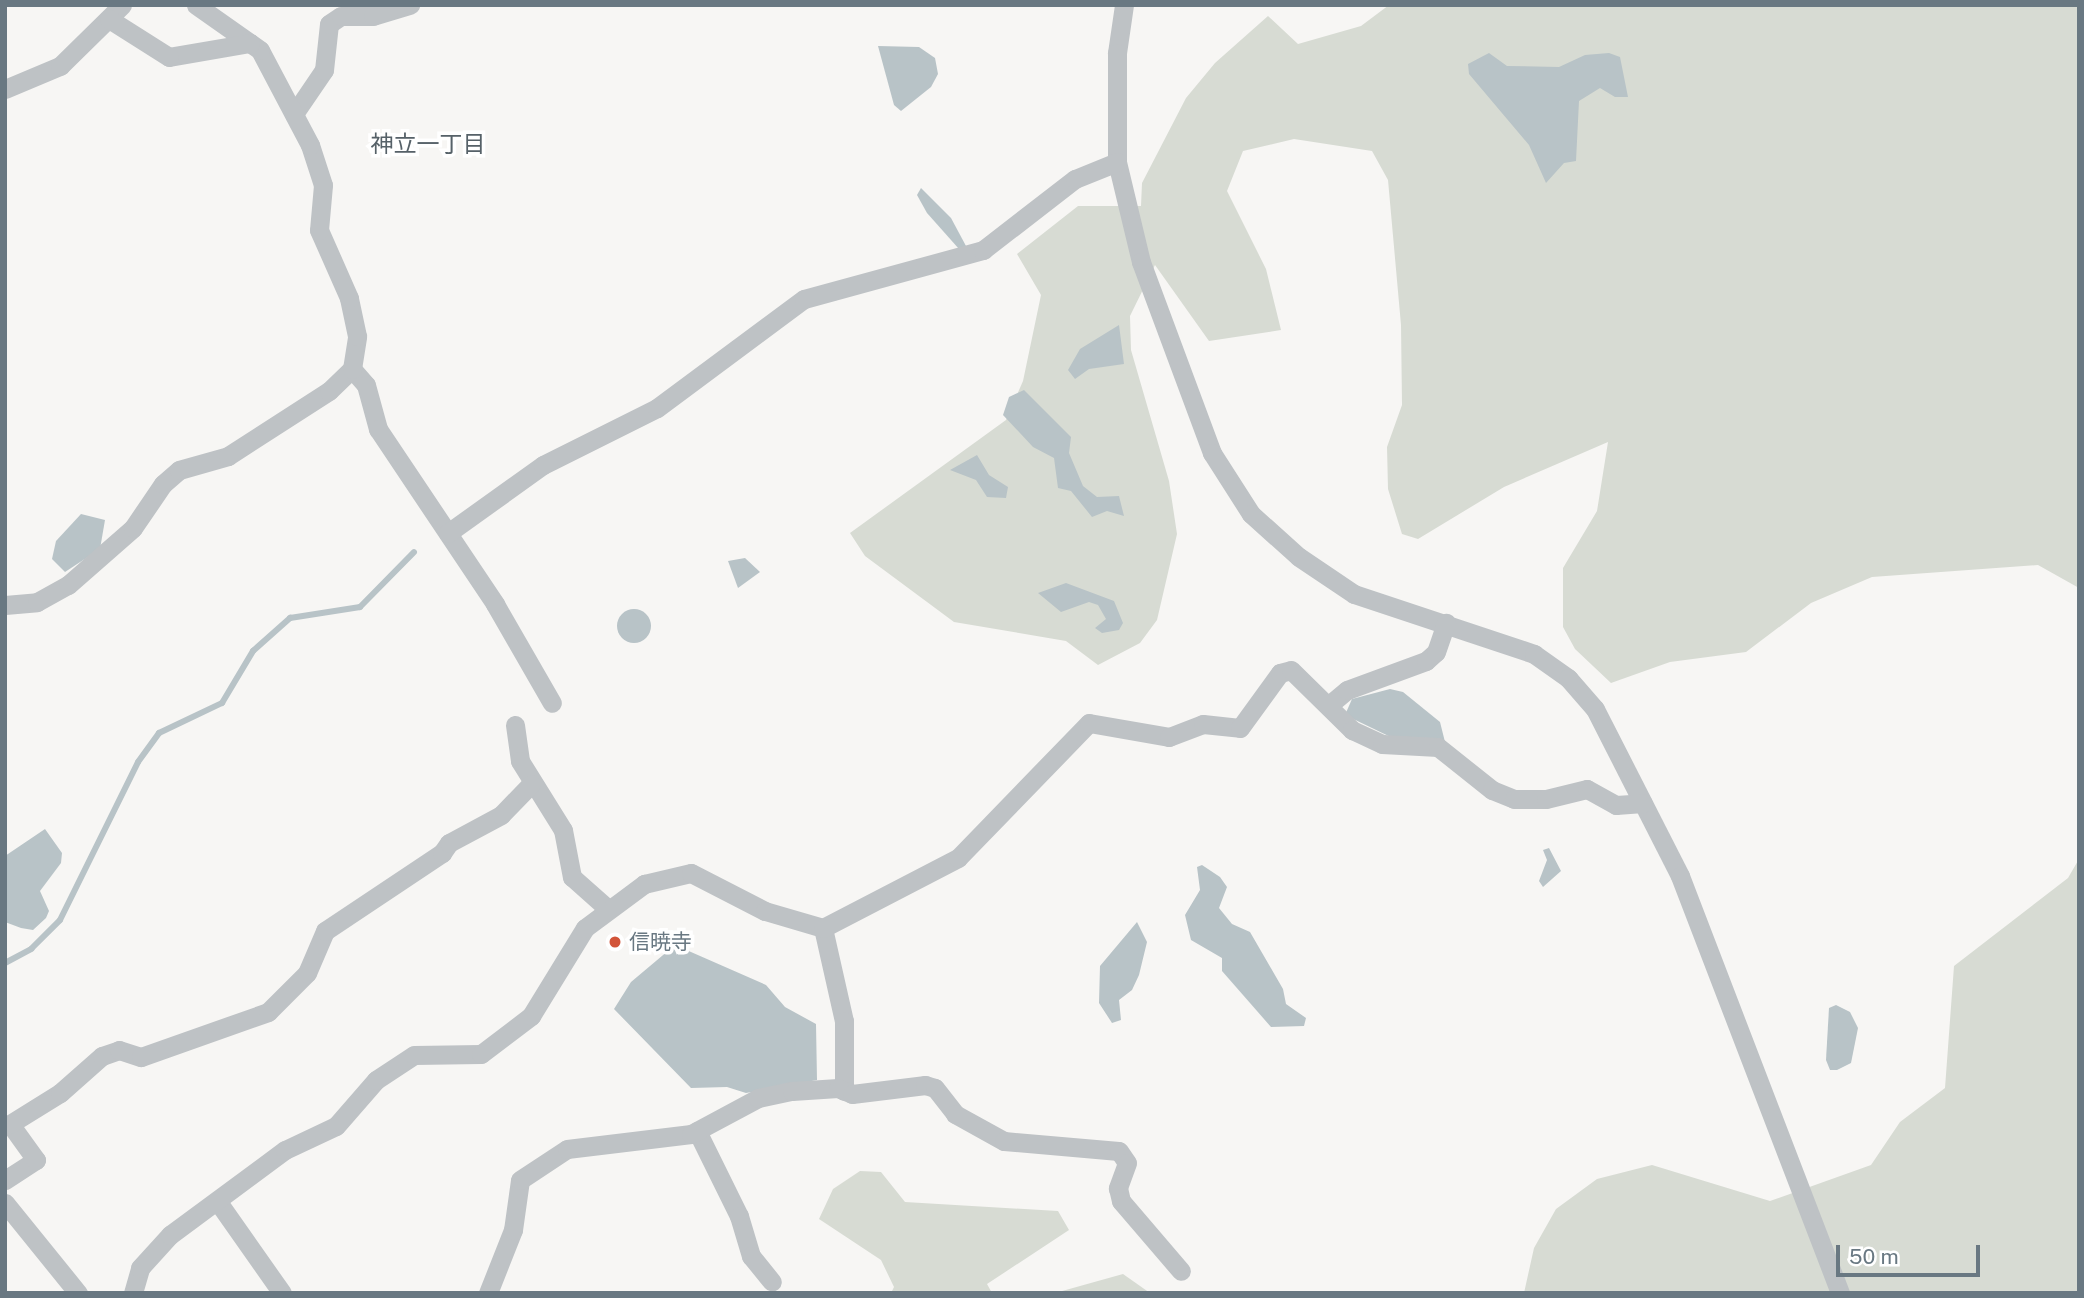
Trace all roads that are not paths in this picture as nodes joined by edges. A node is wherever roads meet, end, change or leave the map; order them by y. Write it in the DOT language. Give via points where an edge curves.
graph roads {
  1 [pos="196,5"];
  2 [pos="410,5"];
  3 [pos="1124,5"];
  4 [pos="115,12"];
  5 [pos="250,43"];
  6 [pos="5,89"];
  7 [pos="294,114"];
  8 [pos="1117,162"];
  9 [pos="352,369"];
  10 [pos="448,533"];
  11 [pos="5,605"];
  12 [pos="1446,623"];
  13 [pos="552,703"];
  14 [pos="1329,705"];
  15 [pos="515,724"];
  16 [pos="531,784"];
  17 [pos="1643,803"];
  18 [pos="608,909"];
  19 [pos="822,928"];
  20 [pos="844,1091"];
  21 [pos="697,1131"];
  22 [pos="5,1180"];
  23 [pos="218,1202"];
  24 [pos="5,1203"];
  25 [pos="1181,1271"];
  26 [pos="772,1282"];
  27 [pos="78,1293"];
  28 [pos="133,1293"];
  29 [pos="282,1293"];
  30 [pos="488,1293"];
  31 [pos="1840,1293"];
  1 -- 5 [label="street"];
  2 -- 7 [label="street" via="373,16 341,16 329,24 324,70"];
  3 -- 8 [label="street" via="1117,52"];
  4 -- 5 [label="street" via="169,57"];
  4 -- 6 [label="street" via="60,66"];
  5 -- 7 [label="street" via="260,50"];
  7 -- 9 [label="street" via="323,184 319,230 349,298 357,336"];
  8 -- 10 [label="street" via="1075,179 983,250 804,299 657,408 543,465"];
  8 -- 12 [label="street" via="1141,262 1212,453 1251,514 1299,557 1354,594"];
  9 -- 10 [label="street" via="366,385 378,429"];
  9 -- 11 [label="street" via="329,391 228,457 179,470 163,484 133,528 68,585 37,602"];
  10 -- 13 [label="street"];
  12 -- 14 [label="street" via="1436,652 1426,661 1347,690"];
  12 -- 17 [label="street" via="1534,654 1568,678 1595,709"];
  14 -- 17 [label="street" via="1352,730 1382,744 1438,747 1492,790 1514,799 1546,799 1587,789 1616,805"];
  14 -- 19 [label="street" via="1291,670 1280,673 1240,728 1203,724 1178,738 1088,723 958,858"];
  15 -- 16 [label="street" via="520,761"];
  16 -- 18 [label="street" via="563,830 572,877"];
  16 -- 22 [label="street" via="501,815 449,843 442,853 325,931 307,973 268,1012 141,1057 119,1050 102,1056 60,1093 10,1124 36,1160"];
  17 -- 31 [label="street" via="1680,876"];
  18 -- 19 [label="street" via="644,884 691,873 765,911"];
  18 -- 23 [label="street" via="585,928 531,1016 481,1054 414,1055 376,1080 336,1126 285,1150"];
  19 -- 20 [label="street" via="844,1021"];
  20 -- 21 [label="street" via="792,1091 758,1098"];
  20 -- 25 [label="street" via="925,1085 935,1088 955,1114 1004,1141 1119,1151 1127,1163 1118,1188 1121,1200"];
  21 -- 26 [label="street" via="738,1216 751,1256"];
  21 -- 30 [label="street" via="567,1149 533,1167 520,1180 513,1230"];
  23 -- 28 [label="street" via="170,1235 140,1268"];
  23 -- 29 [label="street"];
  24 -- 27 [label="street"];
}
